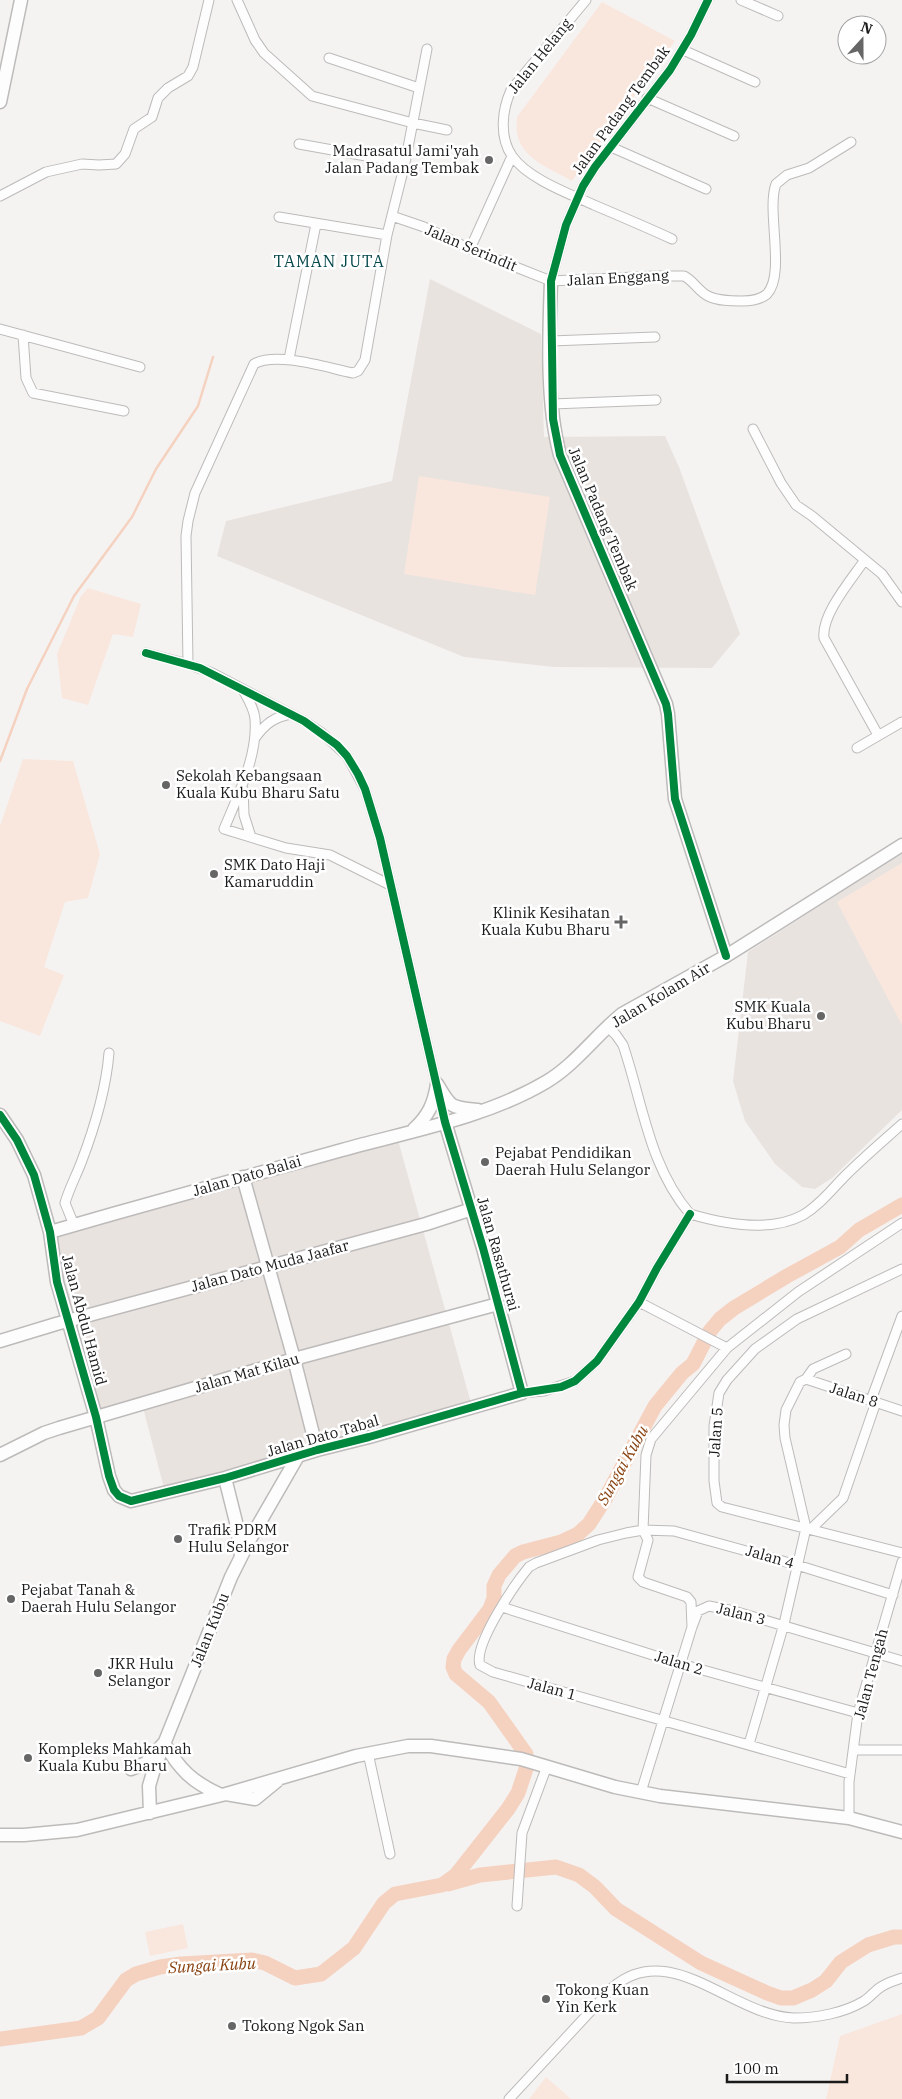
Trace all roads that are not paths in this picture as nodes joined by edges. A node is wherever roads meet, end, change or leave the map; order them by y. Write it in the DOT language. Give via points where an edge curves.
graph roads {
  1 [pos="20,0"];
  2 [pos="209,0"];
  3 [pos="237,0"];
  4 [pos="586,0"];
  5 [pos="708,0"];
  6 [pos="742,0"];
  7 [pos="778,16"];
  8 [pos="427,49"];
  9 [pos="682,50"];
  10 [pos="329,58"];
  11 [pos="755,82"];
  12 [pos="419,88"];
  13 [pos="648,98"];
  14 [pos="0,102"];
  15 [pos="413,123"];
  16 [pos="447,130"];
  17 [pos="734,136"];
  18 [pos="851,142"];
  19 [pos="299,144"];
  20 [pos="610,147"];
  21 [pos="512,156"];
  22 [pos="405,163"];
  23 [pos="706,189"];
  24 [pos="0,196"];
  25 [pos="578,197"];
  26 [pos="392,216"];
  27 [pos="279,218"];
  28 [pos="316,224"];
  29 [pos="387,235"];
  30 [pos="672,239"];
  31 [pos="470,249"];
  32 [pos="551,281"];
  33 [pos="0,329"];
  34 [pos="22,335"];
  35 [pos="655,337"];
  36 [pos="551,341"];
  37 [pos="289,359"];
  38 [pos="140,367"];
  39 [pos="656,400"];
  40 [pos="552,404"];
  41 [pos="124,411"];
  42 [pos="753,430"];
  43 [pos="864,561"];
  44 [pos="902,602"];
  45 [pos="146,653"];
  46 [pos="188,664"];
  47 [pos="243,690"];
  48 [pos="291,714"];
  49 [pos="902,722"];
  50 [pos="878,735"];
  51 [pos="254,738"];
  52 [pos="857,748"];
  53 [pos="243,784"];
  54 [pos="251,837"];
  55 [pos="902,846"];
  56 [pos="390,885"];
  57 [pos="726,956"];
  58 [pos="607,1026"];
  59 [pos="108,1054"];
  60 [pos="437,1084"];
  61 [pos="476,1112"];
  62 [pos="0,1115"];
  63 [pos="446,1122"];
  64 [pos="902,1124"];
  65 [pos="417,1130"];
  66 [pos="452,1144"];
  67 [pos="243,1178"];
  68 [pos="472,1209"];
  69 [pos="690,1214"];
  70 [pos="902,1223"];
  71 [pos="74,1225"];
  72 [pos="50,1232"];
  73 [pos="268,1267"];
  74 [pos="902,1269"];
  75 [pos="639,1302"];
  76 [pos="498,1304"];
  77 [pos="902,1316"];
  78 [pos="67,1321"];
  79 [pos="0,1341"];
  80 [pos="727,1348"];
  81 [pos="846,1354"];
  82 [pos="294,1359"];
  83 [pos="806,1379"];
  84 [pos="522,1393"];
  85 [pos="874,1401"];
  86 [pos="902,1411"];
  87 [pos="96,1417"];
  88 [pos="317,1450"];
  89 [pos="0,1455"];
  90 [pos="298,1456"];
  91 [pos="225,1478"];
  92 [pos="204,1484"];
  93 [pos="131,1501"];
  94 [pos="230,1502"];
  95 [pos="261,1520"];
  96 [pos="236,1522"];
  97 [pos="808,1528"];
  98 [pos="644,1530"];
  99 [pos="902,1553"];
  100 [pos="241,1556"];
  101 [pos="902,1562"];
  102 [pos="797,1565"];
  103 [pos="900,1575"];
  104 [pos="894,1595"];
  105 [pos="502,1607"];
  106 [pos="784,1624"];
  107 [pos="692,1627"];
  108 [pos="875,1654"];
  109 [pos="902,1661"];
  110 [pos="680,1664"];
  111 [pos="765,1687"];
  112 [pos="858,1713"];
  113 [pos="663,1719"];
  114 [pos="164,1743"];
  115 [pos="749,1744"];
  116 [pos="854,1750"];
  117 [pos="902,1750"];
  118 [pos="368,1753"];
  119 [pos="547,1766"];
  120 [pos="131,1769"];
  121 [pos="850,1774"];
  122 [pos="642,1792"];
  123 [pos="223,1794"];
  124 [pos="150,1814"];
  125 [pos="849,1818"];
  126 [pos="902,1832"];
  127 [pos="3,1835"];
  128 [pos="390,1854"];
  129 [pos="517,1906"];
  130 [pos="902,1978"];
  131 [pos="509,2099"];
  1 -- 14 [label="street"];
  2 -- 24 [label="street" via="188,76 158,98 152,117 134,129 126,154 116,164 82,164 46,172"];
  3 -- 15 [label="street" via="264,53 308,94"];
  4 -- 21 [label="street, Jalan Helang" via="511,90 506,101 503,132"];
  5 -- 9 [label="street, Jalan Padang Tembak"];
  6 -- 7 [label="street"];
  8 -- 12 [label="street"];
  9 -- 11 [label="street"];
  9 -- 13 [label="street, Jalan Padang Tembak"];
  10 -- 12 [label="street"];
  12 -- 15 [label="street"];
  13 -- 17 [label="street"];
  13 -- 20 [label="street, Jalan Padang Tembak"];
  15 -- 16 [label="street"];
  15 -- 22 [label="street"];
  18 -- 32 [label="street, Jalan Enggang" via="776,184 773,196 775,266 772,283 766,295 759,299 732,301 714,298 684,276"];
  19 -- 22 [label="street"];
  20 -- 23 [label="street"];
  20 -- 25 [label="street, Jalan Padang Tembak"];
  21 -- 25 [label="street" via="544,182"];
  21 -- 31 [label="street"];
  22 -- 26 [label="street"];
  25 -- 30 [label="street"];
  25 -- 32 [label="street, Jalan Padang Tembak" via="566,225"];
  26 -- 29 [label="street"];
  26 -- 31 [label="street, Jalan Serindit"];
  27 -- 28 [label="street"];
  28 -- 29 [label="street"];
  28 -- 37 [label="street"];
  29 -- 37 [label="street" via="368,350 361,368 353,373"];
  31 -- 32 [label="street, Jalan Serindit"];
  32 -- 36 [label="street, Jalan Padang Tembak"];
  33 -- 34 [label="street"];
  34 -- 38 [label="street"];
  34 -- 41 [label="street" via="26,378 33,393"];
  35 -- 36 [label="street"];
  36 -- 40 [label="street, Jalan Padang Tembak"];
  37 -- 46 [label="street" via="254,364 195,492 186,536"];
  39 -- 40 [label="street"];
  40 -- 57 [label="street, Jalan Padang Tembak" via="560,455 666,704 676,799"];
  42 -- 43 [label="street" via="796,505"];
  43 -- 44 [label="street" via="882,574"];
  43 -- 50 [label="street" via="829,613 823,631"];
  45 -- 46 [label="street"];
  46 -- 47 [label="street"];
  47 -- 48 [label="street"];
  47 -- 51 [label="street" via="255,717"];
  48 -- 51 [label="street" via="269,721"];
  48 -- 56 [label="street" via="337,745 358,774 380,838"];
  49 -- 50 [label="street"];
  50 -- 52 [label="street"];
  51 -- 53 [label="street"];
  53 -- 54 [label="street" via="244,815"];
  53 -- 54 [label="street" via="224,829"];
  54 -- 56 [label="street" via="286,848 330,855"];
  55 -- 57 [label="street, Jalan Kolam Air"];
  56 -- 60 [label="street"];
  57 -- 58 [label="street, Jalan Kolam Air" via="622,1014"];
  58 -- 61 [label="street, Jalan Kolam Air" via="549,1081"];
  58 -- 69 [label="street" via="623,1045 649,1139 665,1178"];
  59 -- 71 [label="street" via="105,1082 94,1122 65,1203"];
  60 -- 61 [label="street" via="448,1103"];
  60 -- 63 [label="street"];
  60 -- 65 [label="street" via="429,1114"];
  61 -- 63 [label="street, Jalan Kolam Air"];
  61 -- 66 [label="street" via="458,1128"];
  62 -- 72 [label="street, Jalan Abdul Hamid" via="34,1175"];
  63 -- 65 [label="street, Jalan Dato Balai"];
  63 -- 66 [label="street, Jalan Rasathurai"];
  64 -- 69 [label="street" via="822,1200 793,1219 764,1225 726,1223"];
  65 -- 66 [label="street"];
  65 -- 67 [label="street, Jalan Dato Balai"];
  66 -- 68 [label="street, Jalan Rasathurai"];
  67 -- 71 [label="street, Jalan Dato Balai"];
  67 -- 73 [label="street"];
  68 -- 73 [label="street, Jalan Dato Muda Jaafar"];
  68 -- 76 [label="street, Jalan Rasathurai"];
  69 -- 75 [label="street"];
  70 -- 80 [label="street" via="798,1292"];
  71 -- 72 [label="street, Jalan Dato Balai"];
  72 -- 78 [label="street, Jalan Abdul Hamid" via="52,1259"];
  73 -- 78 [label="street, Jalan Dato Muda Jaafar"];
  73 -- 82 [label="street"];
  74 -- 97 [label="street, Jalan 5" via="797,1319 768,1338 743,1360 719,1393 714,1426 717,1503 731,1510"];
  75 -- 80 [label="street"];
  75 -- 84 [label="street" via="597,1361 575,1381 544,1391"];
  76 -- 82 [label="street, Jalan Mat Kilau"];
  76 -- 84 [label="street, Jalan Rasathurai"];
  77 -- 85 [label="street"];
  78 -- 79 [label="street, Jalan Dato Muda Jaafar"];
  78 -- 87 [label="street, Jalan Abdul Hamid"];
  80 -- 98 [label="street" via="651,1439 646,1455"];
  81 -- 83 [label="street" via="813,1369"];
  82 -- 87 [label="street, Jalan Mat Kilau"];
  82 -- 88 [label="street"];
  83 -- 85 [label="street, Jalan 8"];
  83 -- 97 [label="street" via="795,1389 786,1410 784,1438"];
  84 -- 88 [label="street, Jalan Dato Tabal"];
  85 -- 86 [label="street, Jalan 8"];
  85 -- 97 [label="street" via="844,1498"];
  87 -- 89 [label="street, Jalan Mat Kilau" via="44,1433"];
  87 -- 93 [label="street, Jalan Abdul Hamid" via="114,1490"];
  88 -- 90 [label="street, Jalan Dato Tabal"];
  90 -- 91 [label="street, Jalan Dato Tabal"];
  90 -- 95 [label="street, Jalan Kubu"];
  91 -- 92 [label="street, Jalan Dato Tabal"];
  91 -- 94 [label="street"];
  92 -- 93 [label="street, Jalan Dato Tabal"];
  92 -- 94 [label="street"];
  94 -- 96 [label="street"];
  95 -- 96 [label="street"];
  95 -- 100 [label="street, Jalan Kubu"];
  96 -- 100 [label="street"];
  97 -- 99 [label="street, Jalan 5"];
  97 -- 102 [label="street"];
  98 -- 102 [label="street, Jalan 4" via="685,1533"];
  98 -- 105 [label="street, Jalan 1" via="598,1540 536,1562 524,1573"];
  98 -- 107 [label="street" via="648,1540 638,1577 643,1582 687,1596 691,1602"];
  100 -- 114 [label="street, Jalan Kubu"];
  101 -- 103 [label="street, Jalan Tengah"];
  102 -- 104 [label="street, Jalan 4"];
  102 -- 106 [label="street"];
  103 -- 104 [label="street, Jalan Tengah"];
  104 -- 108 [label="street, Jalan Tengah"];
  105 -- 110 [label="street, Jalan 2"];
  105 -- 113 [label="street, Jalan 1" via="479,1655 480,1666 484,1669"];
  106 -- 107 [label="street, Jalan 3" via="709,1606 698,1611"];
  106 -- 108 [label="street, Jalan 3"];
  106 -- 111 [label="street"];
  107 -- 110 [label="street"];
  108 -- 109 [label="street, Jalan 3"];
  108 -- 112 [label="street, Jalan Tengah"];
  110 -- 111 [label="street, Jalan 2"];
  110 -- 113 [label="street"];
  111 -- 112 [label="street, Jalan 2"];
  111 -- 115 [label="street"];
  112 -- 116 [label="street, Jalan Tengah"];
  113 -- 115 [label="street, Jalan 1"];
  113 -- 122 [label="street"];
  114 -- 120 [label="street" via="146,1763"];
  114 -- 123 [label="street" via="183,1772 201,1786"];
  114 -- 124 [label="street, Jalan Kubu" via="149,1786"];
  115 -- 121 [label="street, Jalan 1"];
  116 -- 117 [label="street"];
  116 -- 121 [label="street, Jalan Tengah"];
  118 -- 119 [label="street" via="408,1746 431,1746"];
  118 -- 123 [label="street" via="283,1777 255,1799"];
  118 -- 128 [label="street"];
  119 -- 122 [label="street"];
  119 -- 129 [label="street" via="522,1833"];
  121 -- 125 [label="street, Jalan Tengah"];
  122 -- 125 [label="street"];
  123 -- 124 [label="street"];
  124 -- 127 [label="street" via="67,1832"];
  125 -- 126 [label="street"];
  130 -- 131 [label="street" via="888,1982 847,2010 795,2018 744,2004 678,1973 647,1970 633,1974 613,1987"];
}
